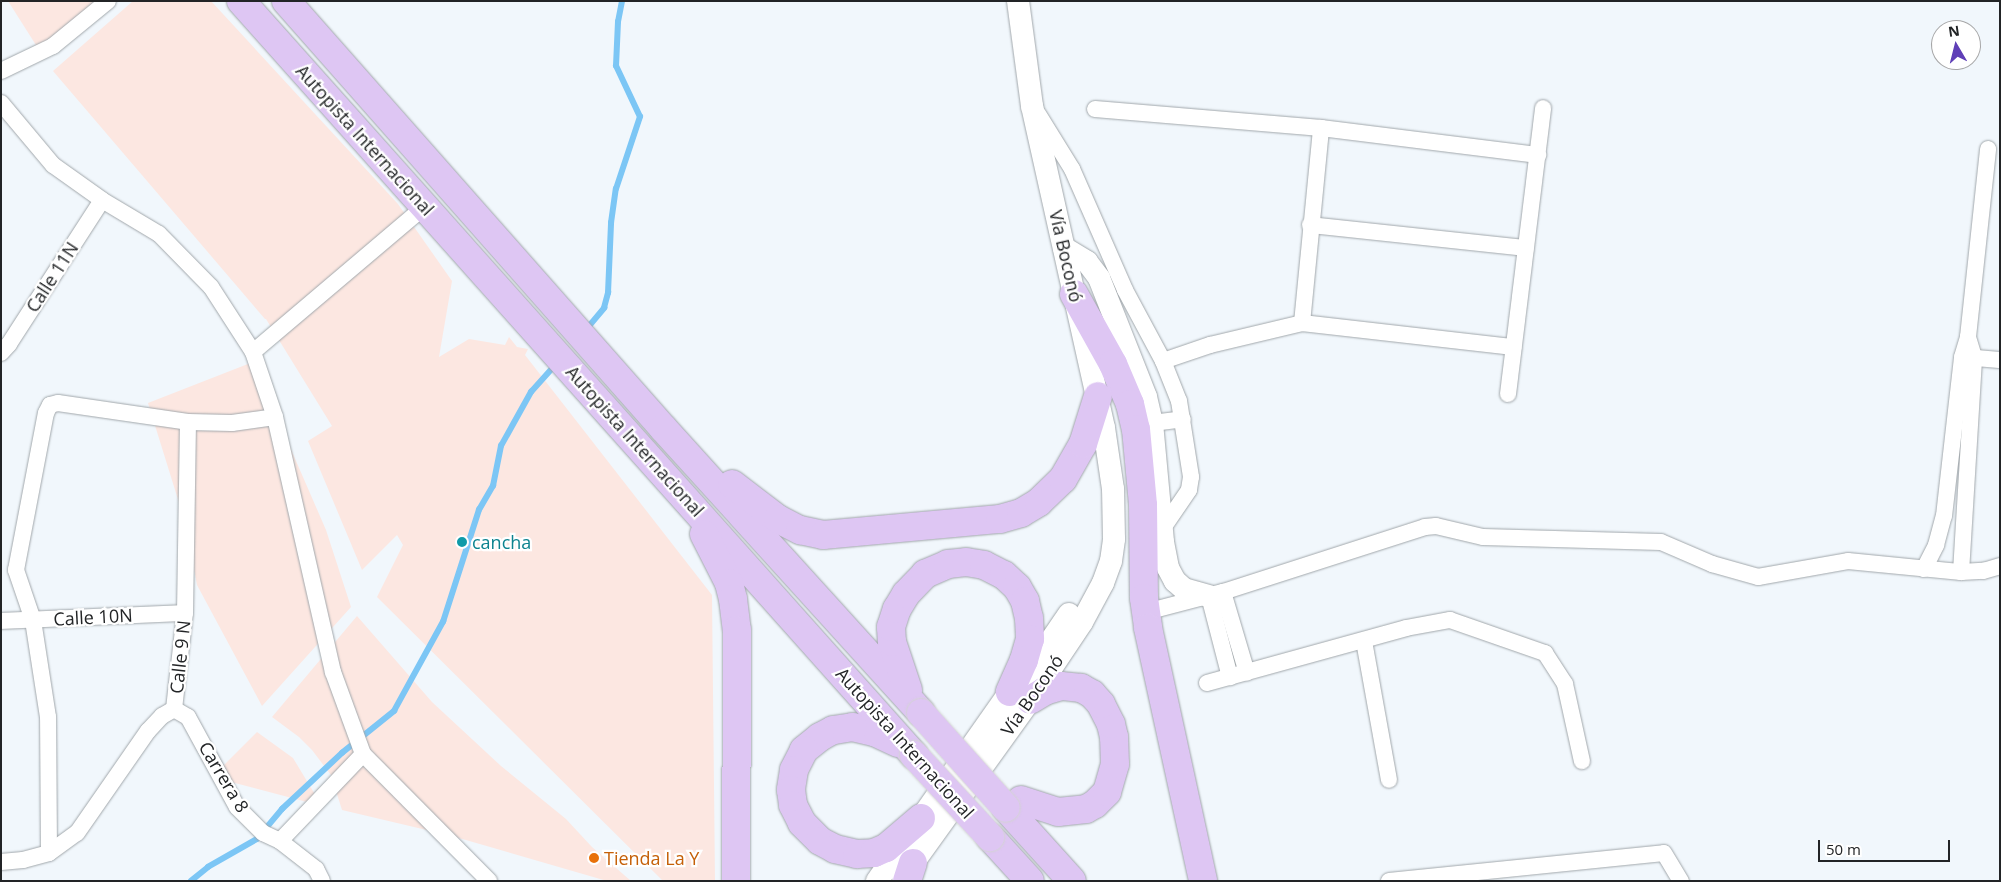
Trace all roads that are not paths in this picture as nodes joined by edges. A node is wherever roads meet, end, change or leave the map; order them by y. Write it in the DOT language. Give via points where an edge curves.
graph roads {
  1 [pos="108,1"];
  2 [pos="241,1"];
  3 [pos="286,1"];
  4 [pos="1018,1"];
  5 [pos="1,71"];
  6 [pos="1,104"];
  7 [pos="1032,106"];
  8 [pos="1094,108"];
  9 [pos="1543,108"];
  10 [pos="1321,128"];
  11 [pos="1988,149"];
  12 [pos="1538,155"];
  13 [pos="102,200"];
  14 [pos="425,206"];
  15 [pos="1310,225"];
  16 [pos="1064,248"];
  17 [pos="1526,248"];
  18 [pos="1074,294"];
  19 [pos="1302,323"];
  20 [pos="1514,347"];
  21 [pos="253,352"];
  22 [pos="1,353"];
  23 [pos="1968,357"];
  24 [pos="2000,360"];
  25 [pos="1163,361"];
  26 [pos="1508,394"];
  27 [pos="1098,396"];
  28 [pos="276,418"];
  29 [pos="1183,419"];
  30 [pos="188,422"];
  31 [pos="1152,423"];
  32 [pos="663,428"];
  33 [pos="1950,448"];
  34 [pos="1968,450"];
  35 [pos="675,486"];
  36 [pos="1161,531"];
  37 [pos="2000,566"];
  38 [pos="1924,569"];
  39 [pos="1960,572"];
  40 [pos="1216,594"];
  41 [pos="1146,612"];
  42 [pos="185,613"];
  43 [pos="33,620"];
  44 [pos="1,621"];
  45 [pos="1364,641"];
  46 [pos="1247,673"];
  47 [pos="1230,677"];
  48 [pos="1207,683"];
  49 [pos="1020,696"];
  50 [pos="917,708"];
  51 [pos="174,709"];
  52 [pos="911,751"];
  53 [pos="363,754"];
  54 [pos="1582,761"];
  55 [pos="1389,780"];
  56 [pos="1014,804"];
  57 [pos="921,818"];
  58 [pos="280,841"];
  59 [pos="993,841"];
  60 [pos="48,853"];
  61 [pos="1,862"];
  62 [pos="907,875"];
  63 [pos="322,881"];
  64 [pos="489,881"];
  65 [pos="736,881"];
  66 [pos="877,881"];
  67 [pos="1014,881"];
  68 [pos="1030,881"];
  69 [pos="1072,881"];
  70 [pos="1203,881"];
  71 [pos="1389,881"];
  72 [pos="1681,881"];
  1 -- 5 [label="street" via="53,46"];
  2 -- 14 [label="highway, Autopista Internacional"];
  3 -- 32 [label="highway, Autopista Internacional"];
  4 -- 7 [label="main road, Vía Boconó"];
  6 -- 13 [label="street" via="53,165"];
  7 -- 16 [label="main road, Vía Boconó"];
  7 -- 25 [label="street" via="1072,168 1125,290"];
  8 -- 10 [label="street"];
  9 -- 12 [label="street"];
  10 -- 12 [label="street"];
  10 -- 15 [label="street"];
  11 -- 23 [label="street"];
  12 -- 17 [label="street"];
  13 -- 21 [label="street" via="159,234 211,286"];
  13 -- 22 [label="street, Calle 11N"];
  14 -- 21 [label="street"];
  14 -- 35 [label="highway, Autopista Internacional"];
  15 -- 17 [label="street"];
  15 -- 19 [label="street"];
  16 -- 18 [label="main road, Vía Boconó"];
  16 -- 31 [label="main road" via="1086,262 1099,278 1141,384"];
  17 -- 20 [label="street"];
  18 -- 27 [label="main road, Vía Boconó"];
  18 -- 41 [label="highway" via="1113,364 1133,416 1141,472"];
  19 -- 20 [label="street"];
  19 -- 25 [label="street" via="1210,345"];
  20 -- 26 [label="street"];
  21 -- 28 [label="street"];
  23 -- 24 [label="street"];
  23 -- 33 [label="street"];
  23 -- 34 [label="street"];
  25 -- 29 [label="street"];
  27 -- 32 [label="highway" via="1083,444 1071,467 1048,495 1021,513 990,522 835,534 805,531 778,519"];
  27 -- 49 [label="main road, Vía Boconó" via="1111,471 1114,511 1102,550 1077,600 1043,652"];
  28 -- 30 [label="street" via="232,423"];
  28 -- 53 [label="street" via="333,672"];
  29 -- 31 [label="street"];
  29 -- 36 [label="street" via="1191,477 1189,490"];
  30 -- 42 [label="street, Calle 9 N"];
  30 -- 43 [label="street" via="58,402 50,405 16,570"];
  31 -- 36 [label="main road"];
  32 -- 50 [label="highway, Autopista Internacional"];
  33 -- 34 [label="street"];
  33 -- 38 [label="street" via="1944,516 1936,545"];
  34 -- 39 [label="street"];
  35 -- 52 [label="highway, Autopista Internacional"];
  35 -- 65 [label="highway" via="720,563 733,599 738,668"];
  36 -- 40 [label="main road" via="1168,568 1176,581 1187,591"];
  37 -- 39 [label="street"];
  38 -- 39 [label="street"];
  38 -- 40 [label="street" via="1848,561 1758,577 1712,564 1660,542 1483,537 1436,526 1424,527"];
  40 -- 41 [label="street"];
  40 -- 46 [label="street"];
  40 -- 47 [label="street"];
  41 -- 70 [label="highway"];
  42 -- 43 [label="street, Calle 10N"];
  42 -- 51 [label="street, Calle 9 N"];
  43 -- 44 [label="street, Calle 10N"];
  43 -- 60 [label="street" via="48,718"];
  45 -- 46 [label="street"];
  45 -- 54 [label="street" via="1406,628 1450,620 1545,652 1564,684"];
  45 -- 55 [label="street"];
  46 -- 47 [label="street"];
  47 -- 48 [label="street"];
  49 -- 50 [label="highway" via="1030,639 1025,601 1004,574 984,565 958,562 932,570 918,579 893,619 891,632 895,654"];
  49 -- 56 [label="highway" via="1061,686 1082,688 1092,694 1111,724 1115,764 1107,792 1086,809 1058,812"];
  49 -- 57 [label="main road, Vía Boconó"];
  49 -- 62 [label="main road, Vía Boconó"];
  50 -- 56 [label="highway, Autopista Internacional, bridge" via="954,751"];
  51 -- 58 [label="street, Carrera 8" via="188,718 237,807 263,833"];
  51 -- 60 [label="street, Calle 9 N" via="148,730 77,834"];
  52 -- 57 [label="highway" via="860,728 825,734 809,745 797,763 792,782 793,804 802,823 820,841 835,849 857,854 886,848"];
  52 -- 59 [label="highway, Autopista Internacional, bridge"];
  53 -- 58 [label="street"];
  53 -- 64 [label="street"];
  56 -- 69 [label="highway, Autopista Internacional"];
  57 -- 66 [label="main road, Vía Boconó"];
  58 -- 63 [label="street, Carrera 8" via="316,869"];
  59 -- 67 [label="highway"];
  59 -- 68 [label="highway, Autopista Internacional"];
  60 -- 61 [label="street, Calle 9 N"];
  71 -- 72 [label="street" via="1664,853"];
}
